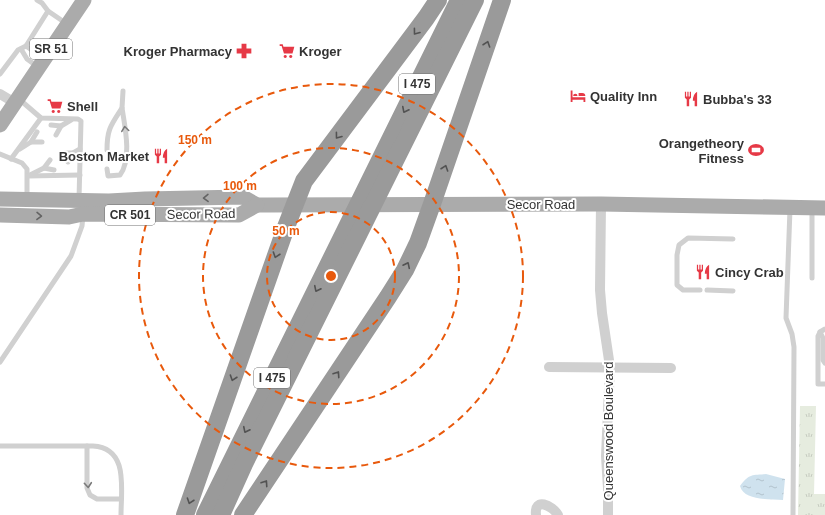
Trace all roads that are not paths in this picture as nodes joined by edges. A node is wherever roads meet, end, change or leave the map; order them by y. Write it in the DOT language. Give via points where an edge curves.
graph roads {
  1 [pos="37,0"];
  2 [pos="84,0"];
  3 [pos="438,0"];
  4 [pos="460,0"];
  5 [pos="475,0"];
  6 [pos="502,0"];
  7 [pos="48,11"];
  8 [pos="67,24"];
  9 [pos="26,46"];
  10 [pos="21,49"];
  11 [pos="42,63"];
  12 [pos="1,72"];
  13 [pos="123,91"];
  14 [pos="0,94"];
  15 [pos="16,101"];
  16 [pos="122,108"];
  17 [pos="41,118"];
  18 [pos="72,119"];
  19 [pos="0,125"];
  20 [pos="51,125"];
  21 [pos="61,126"];
  22 [pos="37,132"];
  23 [pos="56,135"];
  24 [pos="32,142"];
  25 [pos="42,142"];
  26 [pos="80,149"];
  27 [pos="107,150"];
  28 [pos="17,151"];
  29 [pos="64,153"];
  30 [pos="73,153"];
  31 [pos="0,154"];
  32 [pos="11,159"];
  33 [pos="50,160"];
  34 [pos="68,162"];
  35 [pos="44,168"];
  36 [pos="107,169"];
  37 [pos="384,169"];
  38 [pos="54,170"];
  39 [pos="80,175"];
  40 [pos="28,176"];
  41 [pos="3,198"];
  42 [pos="27,200"];
  43 [pos="432,204"];
  44 [pos="601,204"];
  45 [pos="294,206"];
  46 [pos="81,208"];
  47 [pos="790,208"];
  48 [pos="819,208"];
  49 [pos="0,215"];
  50 [pos="733,240"];
  51 [pos="347,242"];
  52 [pos="812,278"];
  53 [pos="700,290"];
  54 [pos="707,290"];
  55 [pos="732,291"];
  56 [pos="825,329"];
  57 [pos="820,332"];
  58 [pos="0,362"];
  59 [pos="825,363"];
  60 [pos="549,367"];
  61 [pos="610,367"];
  62 [pos="670,368"];
  63 [pos="825,384"];
  64 [pos="0,446"];
  65 [pos="87,446"];
  66 [pos="121,498"];
  67 [pos="121,515"];
  68 [pos="185,515"];
  69 [pos="205,515"];
  70 [pos="221,515"];
  71 [pos="243,515"];
  72 [pos="536,515"];
  73 [pos="558,515"];
  74 [pos="608,515"];
  75 [pos="793,515"];
  1 -- 7 [label="lane"];
  2 -- 8 [label="main road, SR 51"];
  3 -- 45 [label="highway, one-way" via="304,181"];
  4 -- 37 [label="highway, I 475, one-way"];
  5 -- 37 [label="highway, I 475"];
  43 -- 6 [label="highway, one-way"];
  7 -- 8 [label="lane"];
  7 -- 9 [label="lane"];
  8 -- 11 [label="main road, SR 51"];
  9 -- 10 [label="lane"];
  9 -- 11 [label="lane"];
  10 -- 11 [label="lane" via="27,59"];
  10 -- 12 [label="lane"];
  11 -- 15 [label="main road, SR 51"];
  13 -- 16 [label="lane"];
  14 -- 15 [label="street"];
  15 -- 17 [label="lane"];
  15 -- 19 [label="main road, SR 51"];
  16 -- 27 [label="lane" via="107,134"];
  36 -- 16 [label="lane, one-way" via="108,176 120,175 126,163"];
  17 -- 18 [label="lane"];
  17 -- 28 [label="lane"];
  18 -- 21 [label="lane"];
  18 -- 26 [label="lane" via="81,122"];
  20 -- 21 [label="lane"];
  21 -- 23 [label="lane"];
  22 -- 24 [label="lane"];
  24 -- 25 [label="lane"];
  24 -- 28 [label="lane"];
  26 -- 30 [label="lane"];
  26 -- 39 [label="lane"];
  28 -- 32 [label="lane"];
  29 -- 30 [label="lane"];
  30 -- 34 [label="lane"];
  31 -- 32 [label="lane"];
  32 -- 40 [label="lane" via="22,163 27,168"];
  33 -- 35 [label="lane"];
  35 -- 38 [label="lane"];
  35 -- 40 [label="lane"];
  37 -- 51 [label="highway, I 475"];
  39 -- 40 [label="lane"];
  39 -- 46 [label="lane"];
  40 -- 42 [label="lane"];
  41 -- 42 [label="main road, Secor Road"];
  42 -- 46 [label="main road, Secor Road"];
  43 -- 44 [label="main road, Secor Road"];
  43 -- 45 [label="main road, Secor Road"];
  71 -- 43 [label="highway, one-way" via="400,277 418,243"];
  44 -- 47 [label="main road, Secor Road"];
  44 -- 61 [label="street, Queenswood Boulevard" via="600,290"];
  45 -- 46 [label="main road, Secor Road" via="257,205 244,197"];
  45 -- 68 [label="highway, one-way"];
  49 -- 46 [label="main road, Secor Road, one-way" via="69,217"];
  46 -- 58 [label="lane" via="82,226 71,256"];
  47 -- 48 [label="main road, Secor Road"];
  47 -- 75 [label="lane" via="786,318 794,347"];
  48 -- 52 [label="lane"];
  50 -- 53 [label="lane" via="688,238 680,246 677,255 677,286 683,290"];
  51 -- 69 [label="highway, I 475, one-way"];
  51 -- 70 [label="highway, I 475"];
  54 -- 55 [label="lane"];
  56 -- 57 [label="lane"];
  57 -- 59 [label="lane" via="823,338"];
  57 -- 63 [label="lane" via="818,384"];
  60 -- 61 [label="street"];
  61 -- 62 [label="street"];
  61 -- 74 [label="street, Queenswood Boulevard" via="606,456"];
  64 -- 65 [label="lane"];
  65 -- 66 [label="lane" via="103,448 116,457 120,468"];
  65 -- 66 [label="lane, one-way" via="87,488 90,495 97,499"];
  66 -- 67 [label="lane"];
  72 -- 73 [label="street" via="537,508 543,504 548,505"];
}
